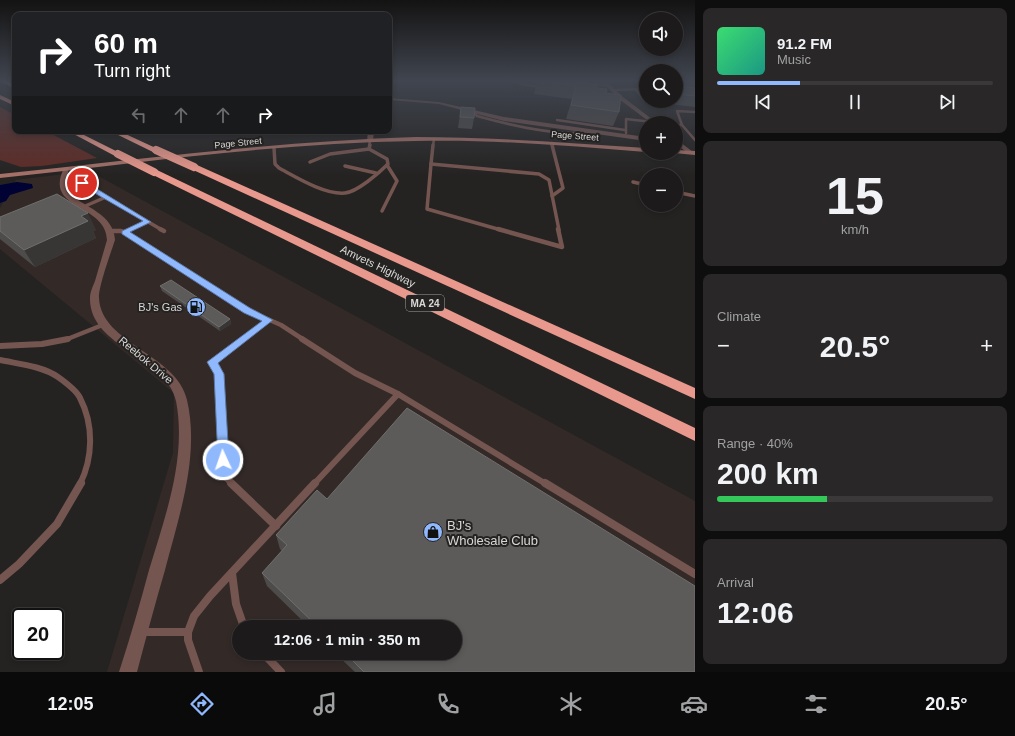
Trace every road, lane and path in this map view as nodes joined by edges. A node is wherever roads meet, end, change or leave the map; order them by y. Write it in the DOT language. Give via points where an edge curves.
graph roads {
  1 [pos="478,112"];
  2 [pos="557,120"];
  3 [pos="639,120"];
  4 [pos="573,122"];
  5 [pos="683,126"];
  6 [pos="560,129"];
  7 [pos="571,129"];
  8 [pos="591,132"];
  9 [pos="626,133"];
  10 [pos="77,134"];
  11 [pos="120,134"];
  12 [pos="371,134"];
  13 [pos="639,137"];
  14 [pos="434,140"];
  15 [pos="695,140"];
  16 [pos="370,141"];
  17 [pos="552,143"];
  18 [pos="683,146"];
  19 [pos="274,148"];
  20 [pos="369,149"];
  21 [pos="639,149"];
  22 [pos="683,152"];
  23 [pos="693,153"];
  24 [pos="310,162"];
  25 [pos="431,164"];
  26 [pos="387,165"];
  27 [pos="345,166"];
  28 [pos="66,170"];
  29 [pos="376,173"];
  30 [pos="0,176"];
  31 [pos="633,182"];
  32 [pos="82,183"];
  33 [pos="639,183"];
  34 [pos="683,193"];
  35 [pos="552,196"];
  36 [pos="695,196"];
  37 [pos="106,197"];
  38 [pos="83,207"];
  39 [pos="382,211"];
  40 [pos="148,222"];
  41 [pos="111,231"];
  42 [pos="164,231"];
  43 [pos="125,232"];
  44 [pos="269,320"];
  45 [pos="105,324"];
  46 [pos="0,346"];
  47 [pos="0,360"];
  48 [pos="398,394"];
  49 [pos="695,394"];
  50 [pos="695,435"];
  51 [pos="276,526"];
  52 [pos="232,573"];
  53 [pos="695,574"];
  54 [pos="0,580"];
  55 [pos="242,620"];
  56 [pos="140,632"];
  57 [pos="186,632"];
  58 [pos="269,660"];
  59 [pos="128,672"];
  60 [pos="199,672"];
  61 [pos="280,672"];
  1 -- 6 [label="street"];
  2 -- 4 [label="lane"];
  3 -- 9 [label="lane" via="626,119"];
  4 -- 7 [label="lane"];
  4 -- 9 [label="lane"];
  5 -- 15 [label="lane"];
  6 -- 7 [label="street"];
  6 -- 8 [label="lane" via="584,134"];
  7 -- 8 [label="street"];
  8 -- 9 [label="street"];
  9 -- 13 [label="street"];
  10 -- 50 [label="highway, Amvets Highway / MA 24, bridge"];
  11 -- 49 [label="highway, Amvets Highway / MA 24, bridge"];
  12 -- 16 [label="street"];
  14 -- 16 [label="main road, Page Street"];
  14 -- 17 [label="main road, Page Street"];
  14 -- 25 [label="lane"];
  16 -- 19 [label="main road, Page Street"];
  16 -- 20 [label="lane"];
  17 -- 21 [label="main road, Page Street"];
  17 -- 35 [label="lane" via="563,188"];
  18 -- 23 [label="street"];
  19 -- 28 [label="main road, Page Street"];
  19 -- 29 [label="lane" via="275,164 279,168 309,183 326,188 348,192"];
  20 -- 24 [label="lane" via="330,154"];
  20 -- 26 [label="lane" via="387,159"];
  22 -- 23 [label="main road"];
  25 -- 35 [label="lane" via="539,174 548,180"];
  25 -- 35 [label="lane" via="427,208 562,247"];
  26 -- 29 [label="lane"];
  26 -- 39 [label="lane" via="397,181"];
  27 -- 29 [label="lane"];
  28 -- 30 [label="main road, Page Street"];
  28 -- 38 [label="street" via="62,183 63,190 69,198"];
  31 -- 33 [label="lane"];
  32 -- 37 [label="lane"];
  34 -- 36 [label="lane"];
  37 -- 38 [label="lane"];
  37 -- 40 [label="lane"];
  38 -- 41 [label="street" via="104,220"];
  40 -- 42 [label="lane"];
  40 -- 43 [label="lane"];
  41 -- 43 [label="lane"];
  41 -- 45 [label="street, Reebok Drive" via="111,240 94,297 95,309"];
  43 -- 44 [label="lane" via="247,310"];
  44 -- 48 [label="lane" via="305,339 313,347 355,373"];
  44 -- 51 [label="lane" via="212,362 218,368 220,380 224,476"];
  45 -- 46 [label="lane" via="58,343"];
  45 -- 56 [label="street, Reebok Drive" via="173,382 180,395 183,412 185,445 181,482"];
  47 -- 54 [label="lane" via="36,368 58,377 80,397 90,424 90,454 81,482 57,524"];
  48 -- 51 [label="lane"];
  48 -- 53 [label="lane"];
  51 -- 52 [label="lane"];
  52 -- 55 [label="lane" via="236,604"];
  52 -- 57 [label="lane" via="199,610"];
  56 -- 57 [label="lane"];
  56 -- 59 [label="street, Reebok Drive"];
  57 -- 60 [label="lane" via="189,648"];
  58 -- 61 [label="lane"];
}
